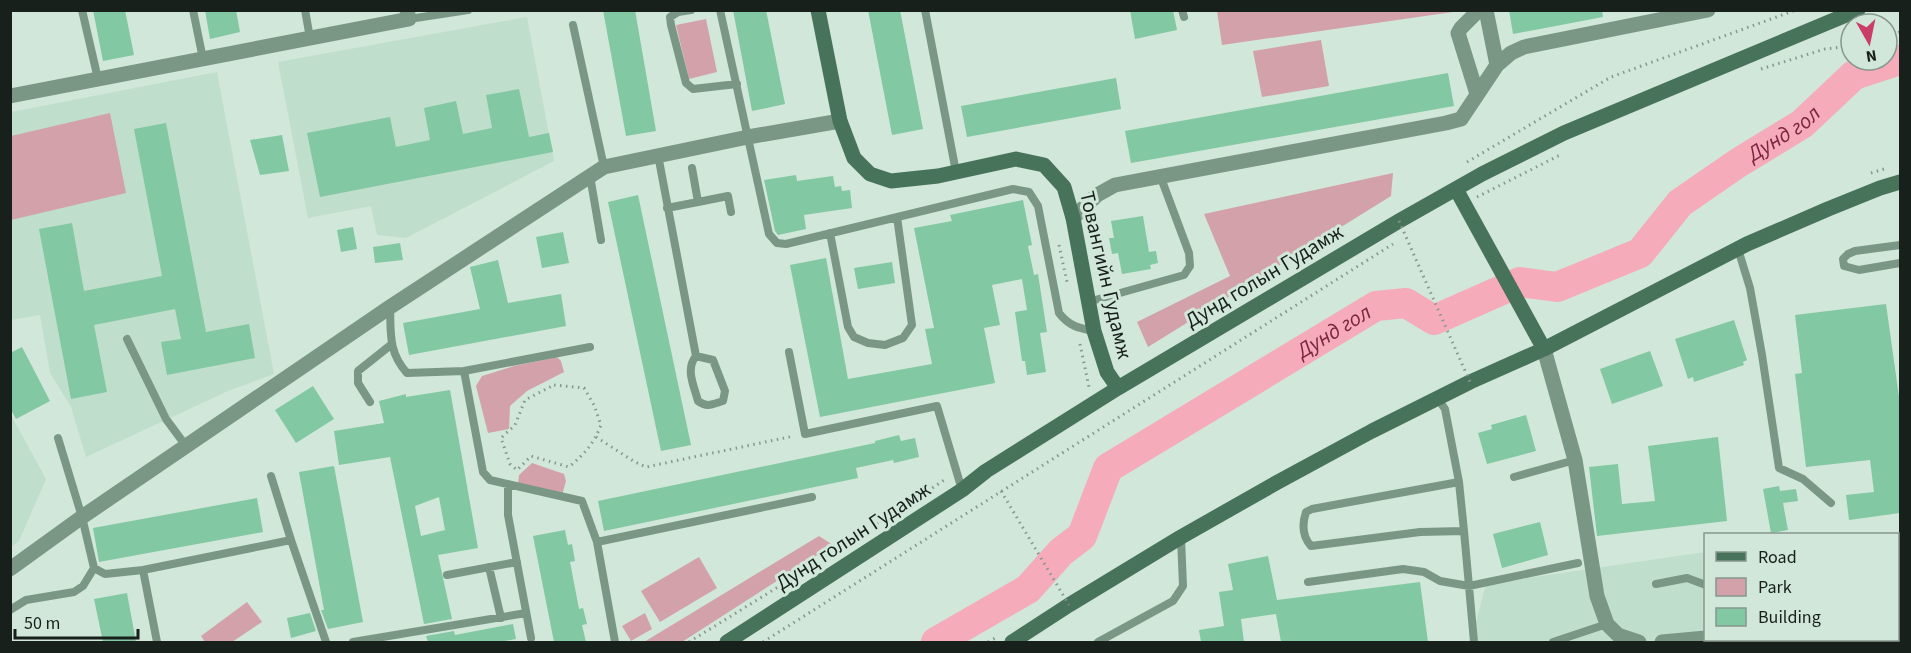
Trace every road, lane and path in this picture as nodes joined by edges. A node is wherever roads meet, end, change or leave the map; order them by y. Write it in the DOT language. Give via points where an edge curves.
graph roads {
  1 [pos="82,10"];
  2 [pos="193,10"];
  3 [pos="305,10"];
  4 [pos="468,10"];
  5 [pos="691,10"];
  6 [pos="720,10"];
  7 [pos="818,10"];
  8 [pos="925,10"];
  9 [pos="1479,10"];
  10 [pos="1486,10"];
  11 [pos="1708,10"];
  12 [pos="1858,10"];
  13 [pos="408,15"];
  14 [pos="573,25"];
  15 [pos="310,38"];
  16 [pos="1839,47"];
  17 [pos="203,59"];
  18 [pos="1497,65"];
  19 [pos="1758,70"];
  20 [pos="98,79"];
  21 [pos="737,84"];
  22 [pos="1477,94"];
  23 [pos="10,96"];
  24 [pos="840,121"];
  25 [pos="748,137"];
  26 [pos="1562,153"];
  27 [pos="658,155"];
  28 [pos="604,167"];
  29 [pos="692,168"];
  30 [pos="956,172"];
  31 [pos="590,176"];
  32 [pos="1161,178"];
  33 [pos="1900,182"];
  34 [pos="1456,189"];
  35 [pos="698,202"];
  36 [pos="1465,206"];
  37 [pos="667,208"];
  38 [pos="731,212"];
  39 [pos="897,217"];
  40 [pos="1073,218"];
  41 [pos="1399,221"];
  42 [pos="831,233"];
  43 [pos="1410,234"];
  44 [pos="601,240"];
  45 [pos="1900,245"];
  46 [pos="1738,249"];
  47 [pos="1900,263"];
  48 [pos="1088,302"];
  49 [pos="390,307"];
  50 [pos="1094,331"];
  51 [pos="127,339"];
  52 [pos="392,344"];
  53 [pos="590,347"];
  54 [pos="1544,349"];
  55 [pos="789,352"];
  56 [pos="696,356"];
  57 [pos="464,371"];
  58 [pos="1470,382"];
  59 [pos="1118,388"];
  60 [pos="1438,399"];
  61 [pos="370,402"];
  62 [pos="805,434"];
  63 [pos="596,437"];
  64 [pos="58,438"];
  65 [pos="186,446"];
  66 [pos="1575,460"];
  67 [pos="271,476"];
  68 [pos="1514,477"];
  69 [pos="1459,482"];
  70 [pos="508,484"];
  71 [pos="962,490"];
  72 [pos="1001,491"];
  73 [pos="812,497"];
  74 [pos="1831,503"];
  75 [pos="82,517"];
  76 [pos="1464,531"];
  77 [pos="1181,537"];
  78 [pos="291,540"];
  79 [pos="597,542"];
  80 [pos="517,562"];
  81 [pos="1578,563"];
  82 [pos="489,567"];
  83 [pos="94,568"];
  84 [pos="10,569"];
  85 [pos="144,570"];
  86 [pos="447,575"];
  87 [pos="1308,582"];
  88 [pos="1656,584"];
  89 [pos="1704,584"];
  90 [pos="1469,586"];
  91 [pos="1069,605"];
  92 [pos="10,610"];
  93 [pos="526,613"];
  94 [pos="501,618"];
  95 [pos="1614,634"];
  96 [pos="531,638"];
  97 [pos="1704,638"];
  98 [pos="157,642"];
  99 [pos="326,642"];
  100 [pos="353,642"];
  101 [pos="615,642"];
  102 [pos="727,642"];
  103 [pos="764,642"];
  104 [pos="1012,642"];
  105 [pos="1098,642"];
  106 [pos="1474,642"];
  107 [pos="1553,642"];
  108 [pos="1638,642"];
  109 [pos="1662,642"];
  1 -- 20 [label="lane"];
  2 -- 17 [label="lane"];
  3 -- 15 [label="lane"];
  4 -- 13 [label="lane"];
  5 -- 21 [label="lane" via="670,17 686,83 693,89"];
  6 -- 21 [label="lane"];
  7 -- 24 [label="street, Товангийн Гудамж"];
  8 -- 30 [label="lane"];
  9 -- 22 [label="street" via="1458,33"];
  10 -- 18 [label="street"];
  11 -- 18 [label="street" via="1524,47"];
  12 -- 34 [label="street, Дунд голын Гудамж" via="1564,133"];
  13 -- 15 [label="street"];
  14 -- 28 [label="lane"];
  15 -- 17 [label="street"];
  16 -- 19 [label="path"];
  17 -- 20 [label="street"];
  18 -- 22 [label="street"];
  20 -- 23 [label="street"];
  21 -- 25 [label="lane"];
  22 -- 32 [label="street" via="1461,119 1446,123"];
  24 -- 25 [label="street"];
  24 -- 30 [label="street, Товангийн Гудамж" via="854,158 870,174 891,181"];
  25 -- 27 [label="street"];
  25 -- 42 [label="lane" via="770,234 777,243"];
  26 -- 36 [label="path"];
  27 -- 28 [label="street"];
  27 -- 37 [label="lane"];
  28 -- 31 [label="street"];
  29 -- 35 [label="lane"];
  30 -- 40 [label="street, Товангийн Гудамж" via="1016,159 1044,165 1064,187"];
  31 -- 44 [label="lane"];
  31 -- 49 [label="street"];
  32 -- 40 [label="street" via="1115,186 1097,195"];
  32 -- 48 [label="lane" via="1189,253 1190,266 1184,275"];
  33 -- 46 [label="street" via="1827,208"];
  34 -- 36 [label="street"];
  34 -- 41 [label="street, Дунд голын Гудамж"];
  35 -- 37 [label="lane"];
  35 -- 38 [label="lane" via="728,196"];
  36 -- 54 [label="street"];
  37 -- 56 [label="lane"];
  39 -- 42 [label="lane"];
  39 -- 42 [label="lane" via="912,325 903,338 885,345 854,337 848,327"];
  39 -- 50 [label="lane" via="1013,189 1029,192 1038,206 1059,313 1066,323"];
  40 -- 48 [label="street, Товангийн Гудамж"];
  41 -- 58 [label="path, bridge"];
  41 -- 59 [label="street, Дунд голын Гудамж"];
  43 -- 72 [label="path"];
  45 -- 47 [label="lane" via="1855,251 1843,259 1844,266 1859,270"];
  46 -- 54 [label="street"];
  46 -- 74 [label="lane" via="1750,288 1779,468 1803,479"];
  48 -- 50 [label="street, Товангийн Гудамж"];
  49 -- 52 [label="lane"];
  49 -- 65 [label="street"];
  50 -- 59 [label="street, Товангийн Гудамж" via="1107,372"];
  51 -- 65 [label="lane" via="166,418"];
  52 -- 57 [label="lane" via="397,362 407,373"];
  52 -- 61 [label="lane" via="358,371 358,383"];
  53 -- 57 [label="lane"];
  54 -- 58 [label="street"];
  54 -- 66 [label="street"];
  55 -- 62 [label="lane"];
  56 -- 56 [label="lane" via="690,363 690,373 698,401 709,406 723,401 725,391 713,360"];
  57 -- 70 [label="lane" via="483,472 490,480"];
  58 -- 60 [label="street"];
  59 -- 71 [label="street, Дунд голын Гудамж"];
  60 -- 69 [label="lane" via="1445,409"];
  60 -- 77 [label="street" via="1285,477"];
  62 -- 63 [label="path" via="646,467"];
  62 -- 71 [label="lane" via="937,406"];
  63 -- 63 [label="path" via="569,467 531,456 517,470 510,464 501,438 515,425 525,400 554,385 584,388 601,425"];
  64 -- 75 [label="lane"];
  65 -- 75 [label="street"];
  66 -- 68 [label="lane"];
  66 -- 95 [label="street" via="1597,597"];
  67 -- 78 [label="lane"];
  69 -- 76 [label="lane"];
  69 -- 76 [label="lane" via="1312,509 1306,512 1304,532 1311,546 1420,532"];
  70 -- 79 [label="lane" via="582,501"];
  70 -- 80 [label="lane" via="508,515"];
  71 -- 102 [label="street, Дунд голын Гудамж"];
  72 -- 91 [label="path, bridge"];
  72 -- 103 [label="path"];
  73 -- 79 [label="lane"];
  75 -- 83 [label="lane"];
  75 -- 84 [label="street"];
  76 -- 90 [label="lane"];
  77 -- 91 [label="street"];
  77 -- 105 [label="lane" via="1183,586 1173,601"];
  78 -- 85 [label="lane"];
  78 -- 99 [label="lane"];
  79 -- 101 [label="lane"];
  80 -- 82 [label="lane"];
  80 -- 93 [label="lane"];
  81 -- 90 [label="lane"];
  82 -- 86 [label="lane"];
  82 -- 94 [label="lane"];
  83 -- 85 [label="lane" via="105,574"];
  83 -- 92 [label="lane" via="83,586 74,592 26,600"];
  85 -- 98 [label="lane"];
  87 -- 90 [label="lane" via="1403,569"];
  88 -- 89 [label="lane" via="1687,578"];
  90 -- 106 [label="lane"];
  91 -- 104 [label="street"];
  93 -- 94 [label="lane"];
  93 -- 96 [label="lane"];
  94 -- 100 [label="lane"];
  95 -- 107 [label="lane"];
  95 -- 108 [label="street"];
  97 -- 109 [label="street"];
}
